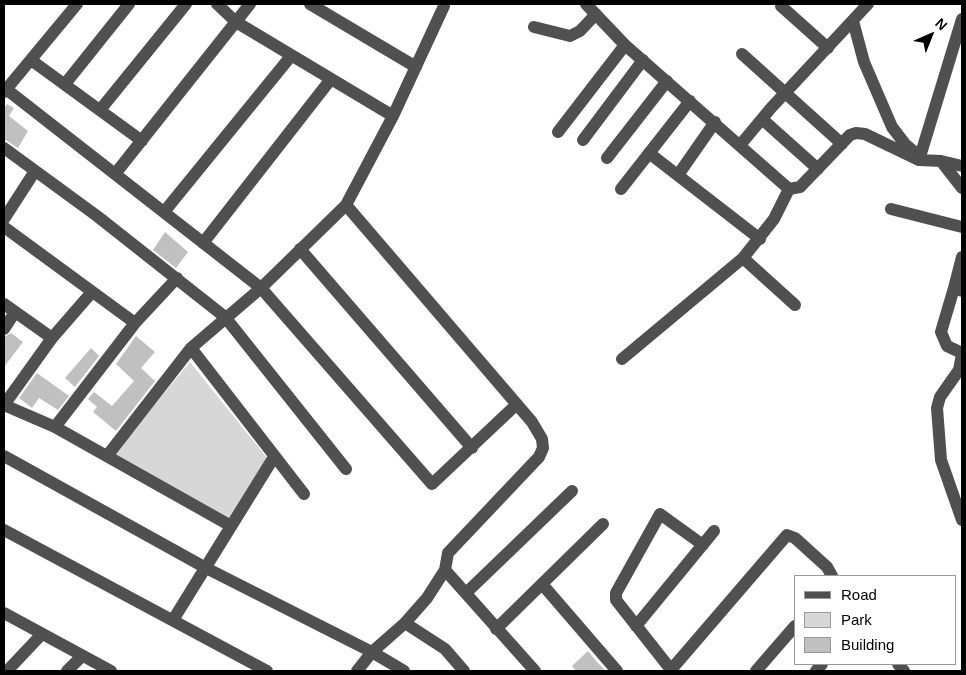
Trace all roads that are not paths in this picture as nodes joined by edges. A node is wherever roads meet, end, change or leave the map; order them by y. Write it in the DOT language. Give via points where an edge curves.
graph roads {
  1 [pos="77,4"];
  2 [pos="129,4"];
  3 [pos="186,4"];
  4 [pos="217,4"];
  5 [pos="250,4"];
  6 [pos="310,4"];
  7 [pos="444,4"];
  8 [pos="586,4"];
  9 [pos="868,4"];
  10 [pos="780,6"];
  11 [pos="596,14"];
  12 [pos="962,19"];
  13 [pos="853,21"];
  14 [pos="236,22"];
  15 [pos="534,26"];
  16 [pos="625,45"];
  17 [pos="828,48"];
  18 [pos="742,54"];
  19 [pos="291,56"];
  20 [pos="31,60"];
  21 [pos="643,60"];
  22 [pos="416,67"];
  23 [pos="331,79"];
  24 [pos="667,80"];
  25 [pos="65,84"];
  26 [pos="5,91"];
  27 [pos="786,92"];
  28 [pos="690,100"];
  29 [pos="100,110"];
  30 [pos="393,116"];
  31 [pos="762,119"];
  32 [pos="715,122"];
  33 [pos="558,132"];
  34 [pos="583,140"];
  35 [pos="142,141"];
  36 [pos="741,144"];
  37 [pos="842,144"];
  38 [pos="4,148"];
  39 [pos="649,153"];
  40 [pos="607,158"];
  41 [pos="919,159"];
  42 [pos="941,161"];
  43 [pos="962,166"];
  44 [pos="818,168"];
  45 [pos="35,171"];
  46 [pos="115,174"];
  47 [pos="678,175"];
  48 [pos="788,188"];
  49 [pos="962,188"];
  50 [pos="622,189"];
  51 [pos="346,205"];
  52 [pos="891,209"];
  53 [pos="164,212"];
  54 [pos="4,219"];
  55 [pos="4,227"];
  56 [pos="962,227"];
  57 [pos="760,239"];
  58 [pos="203,242"];
  59 [pos="300,249"];
  60 [pos="962,257"];
  61 [pos="743,258"];
  62 [pos="177,278"];
  63 [pos="261,288"];
  64 [pos="958,290"];
  65 [pos="92,292"];
  66 [pos="4,304"];
  67 [pos="795,305"];
  68 [pos="15,312"];
  69 [pos="225,317"];
  70 [pos="135,323"];
  71 [pos="4,329"];
  72 [pos="52,338"];
  73 [pos="191,348"];
  74 [pos="962,354"];
  75 [pos="622,359"];
  76 [pos="959,375"];
  77 [pos="517,404"];
  78 [pos="4,405"];
  79 [pos="55,427"];
  80 [pos="472,448"];
  81 [pos="4,456"];
  82 [pos="107,456"];
  83 [pos="274,457"];
  84 [pos="346,469"];
  85 [pos="572,491"];
  86 [pos="304,494"];
  87 [pos="962,520"];
  88 [pos="603,524"];
  89 [pos="231,526"];
  90 [pos="4,530"];
  91 [pos="714,532"];
  92 [pos="703,546"];
  93 [pos="206,568"];
  94 [pos="446,570"];
  95 [pos="831,575"];
  96 [pos="542,584"];
  97 [pos="466,593"];
  98 [pos="4,613"];
  99 [pos="173,620"];
  100 [pos="405,623"];
  101 [pos="636,626"];
  102 [pos="794,627"];
  103 [pos="496,628"];
  104 [pos="41,635"];
  105 [pos="372,652"];
  106 [pos="82,656"];
  107 [pos="7,671"];
  108 [pos="68,671"];
  109 [pos="111,671"];
  110 [pos="267,671"];
  111 [pos="357,671"];
  112 [pos="404,671"];
  113 [pos="464,671"];
  114 [pos="535,671"];
  115 [pos="617,671"];
  116 [pos="671,671"];
  117 [pos="756,671"];
  1 -- 20 [label="street"];
  2 -- 25 [label="street"];
  3 -- 29 [label="street"];
  4 -- 14 [label="street"];
  5 -- 14 [label="street"];
  6 -- 22 [label="street"];
  7 -- 22 [label="street"];
  8 -- 11 [label="street"];
  9 -- 13 [label="street"];
  10 -- 17 [label="street"];
  11 -- 15 [label="street" via="580,31 570,36"];
  11 -- 16 [label="street"];
  12 -- 41 [label="street"];
  13 -- 17 [label="street"];
  13 -- 41 [label="street" via="864,62 892,127"];
  14 -- 19 [label="street"];
  14 -- 35 [label="street"];
  16 -- 21 [label="street"];
  16 -- 33 [label="street"];
  17 -- 27 [label="street"];
  18 -- 27 [label="street"];
  19 -- 23 [label="street"];
  19 -- 53 [label="street"];
  20 -- 25 [label="street"];
  20 -- 26 [label="street"];
  21 -- 24 [label="street"];
  21 -- 34 [label="street"];
  22 -- 30 [label="street"];
  23 -- 30 [label="street"];
  23 -- 58 [label="street"];
  24 -- 28 [label="street"];
  24 -- 40 [label="street"];
  25 -- 29 [label="street"];
  26 -- 46 [label="street"];
  27 -- 31 [label="street"];
  27 -- 37 [label="street"];
  28 -- 32 [label="street"];
  28 -- 39 [label="street"];
  29 -- 35 [label="street"];
  30 -- 51 [label="street"];
  31 -- 36 [label="street"];
  31 -- 44 [label="street"];
  32 -- 36 [label="street"];
  32 -- 47 [label="street"];
  35 -- 46 [label="street"];
  36 -- 48 [label="street"];
  37 -- 41 [label="street" via="850,135 865,134"];
  37 -- 44 [label="street"];
  38 -- 45 [label="street"];
  39 -- 47 [label="street"];
  39 -- 50 [label="street"];
  41 -- 42 [label="street"];
  42 -- 43 [label="street"];
  42 -- 49 [label="street"];
  44 -- 48 [label="street" via="800,187"];
  45 -- 54 [label="street"];
  45 -- 62 [label="street"];
  46 -- 53 [label="street"];
  47 -- 57 [label="street"];
  48 -- 57 [label="street" via="774,219"];
  51 -- 59 [label="street"];
  51 -- 77 [label="street"];
  52 -- 56 [label="street"];
  53 -- 58 [label="street"];
  55 -- 65 [label="street"];
  57 -- 61 [label="street"];
  58 -- 63 [label="street"];
  59 -- 63 [label="street"];
  59 -- 80 [label="street"];
  60 -- 64 [label="street"];
  61 -- 67 [label="street"];
  61 -- 75 [label="street"];
  62 -- 69 [label="street"];
  62 -- 70 [label="street"];
  63 -- 69 [label="street"];
  63 -- 80 [label="street" via="432,484"];
  64 -- 74 [label="street" via="941,332 947,346"];
  65 -- 70 [label="street"];
  65 -- 72 [label="street"];
  66 -- 68 [label="street"];
  68 -- 71 [label="street"];
  68 -- 72 [label="street"];
  69 -- 73 [label="street"];
  69 -- 84 [label="street"];
  70 -- 79 [label="street"];
  72 -- 78 [label="street"];
  73 -- 82 [label="street"];
  73 -- 83 [label="street"];
  74 -- 76 [label="street"];
  76 -- 87 [label="street" via="940,397 937,430 941,460"];
  77 -- 80 [label="street"];
  77 -- 94 [label="street" via="538,430 542,452 448,553"];
  78 -- 79 [label="street"];
  79 -- 82 [label="street"];
  81 -- 93 [label="street"];
  82 -- 89 [label="street"];
  83 -- 86 [label="street"];
  83 -- 89 [label="street"];
  85 -- 97 [label="street"];
  88 -- 96 [label="street"];
  89 -- 93 [label="street"];
  90 -- 99 [label="street"];
  91 -- 92 [label="street"];
  92 -- 101 [label="street"];
  92 -- 101 [label="street" via="660,514 616,593 616,600"];
  93 -- 99 [label="street"];
  93 -- 105 [label="street"];
  94 -- 97 [label="street"];
  94 -- 100 [label="street"];
  95 -- 116 [label="street" via="827,567 794,538 787,536"];
  96 -- 103 [label="street"];
  96 -- 115 [label="street"];
  97 -- 103 [label="street"];
  98 -- 104 [label="street"];
  99 -- 110 [label="street"];
  100 -- 105 [label="street"];
  100 -- 113 [label="street" via="445,649"];
  101 -- 116 [label="street"];
  102 -- 117 [label="street"];
  103 -- 114 [label="street"];
  104 -- 106 [label="street"];
  104 -- 107 [label="street"];
  105 -- 111 [label="street"];
  105 -- 112 [label="street"];
  106 -- 108 [label="street"];
  106 -- 109 [label="street"];
}
